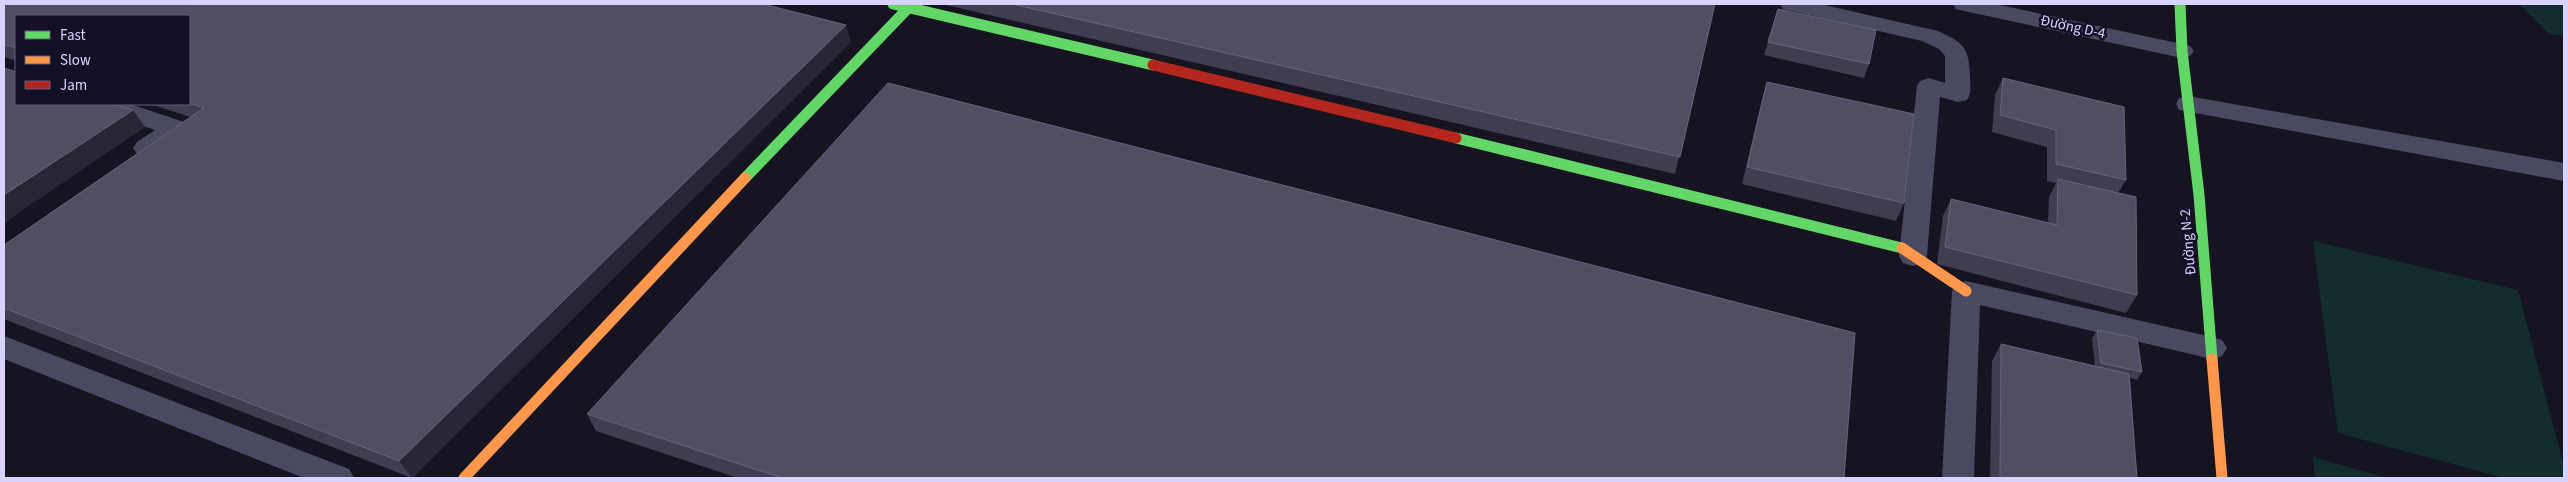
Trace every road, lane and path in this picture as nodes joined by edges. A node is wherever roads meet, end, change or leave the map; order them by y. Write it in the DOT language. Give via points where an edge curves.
graph roads {
  1 [pos="893,4"];
  2 [pos="1791,4"];
  3 [pos="1964,4"];
  4 [pos="2180,4"];
  5 [pos="911,6"];
  6 [pos="2182,51"];
  7 [pos="2188,104"];
  8 [pos="109,105"];
  9 [pos="126,162"];
  10 [pos="2564,172"];
  11 [pos="1913,256"];
  12 [pos="1966,291"];
  13 [pos="4,347"];
  14 [pos="2212,348"];
  15 [pos="338,478"];
  16 [pos="464,478"];
  17 [pos="1958,478"];
  18 [pos="2222,478"];
  1 -- 5 [label="street"];
  2 -- 11 [label="street" via="1930,36 1947,44 1957,55 1958,94 1929,86"];
  3 -- 6 [label="street, Đường D-4"];
  4 -- 6 [label="street, Đường N-2"];
  5 -- 11 [label="street" via="1847,232 1897,245"];
  5 -- 16 [label="street" via="680,245"];
  6 -- 7 [label="street, Đường N-2"];
  7 -- 10 [label="street"];
  7 -- 14 [label="street, Đường N-2"];
  8 -- 9 [label="street" via="175,128"];
  11 -- 12 [label="street"];
  12 -- 14 [label="street"];
  12 -- 17 [label="street"];
  13 -- 15 [label="street"];
  14 -- 18 [label="street, Đường N-2"];
}
